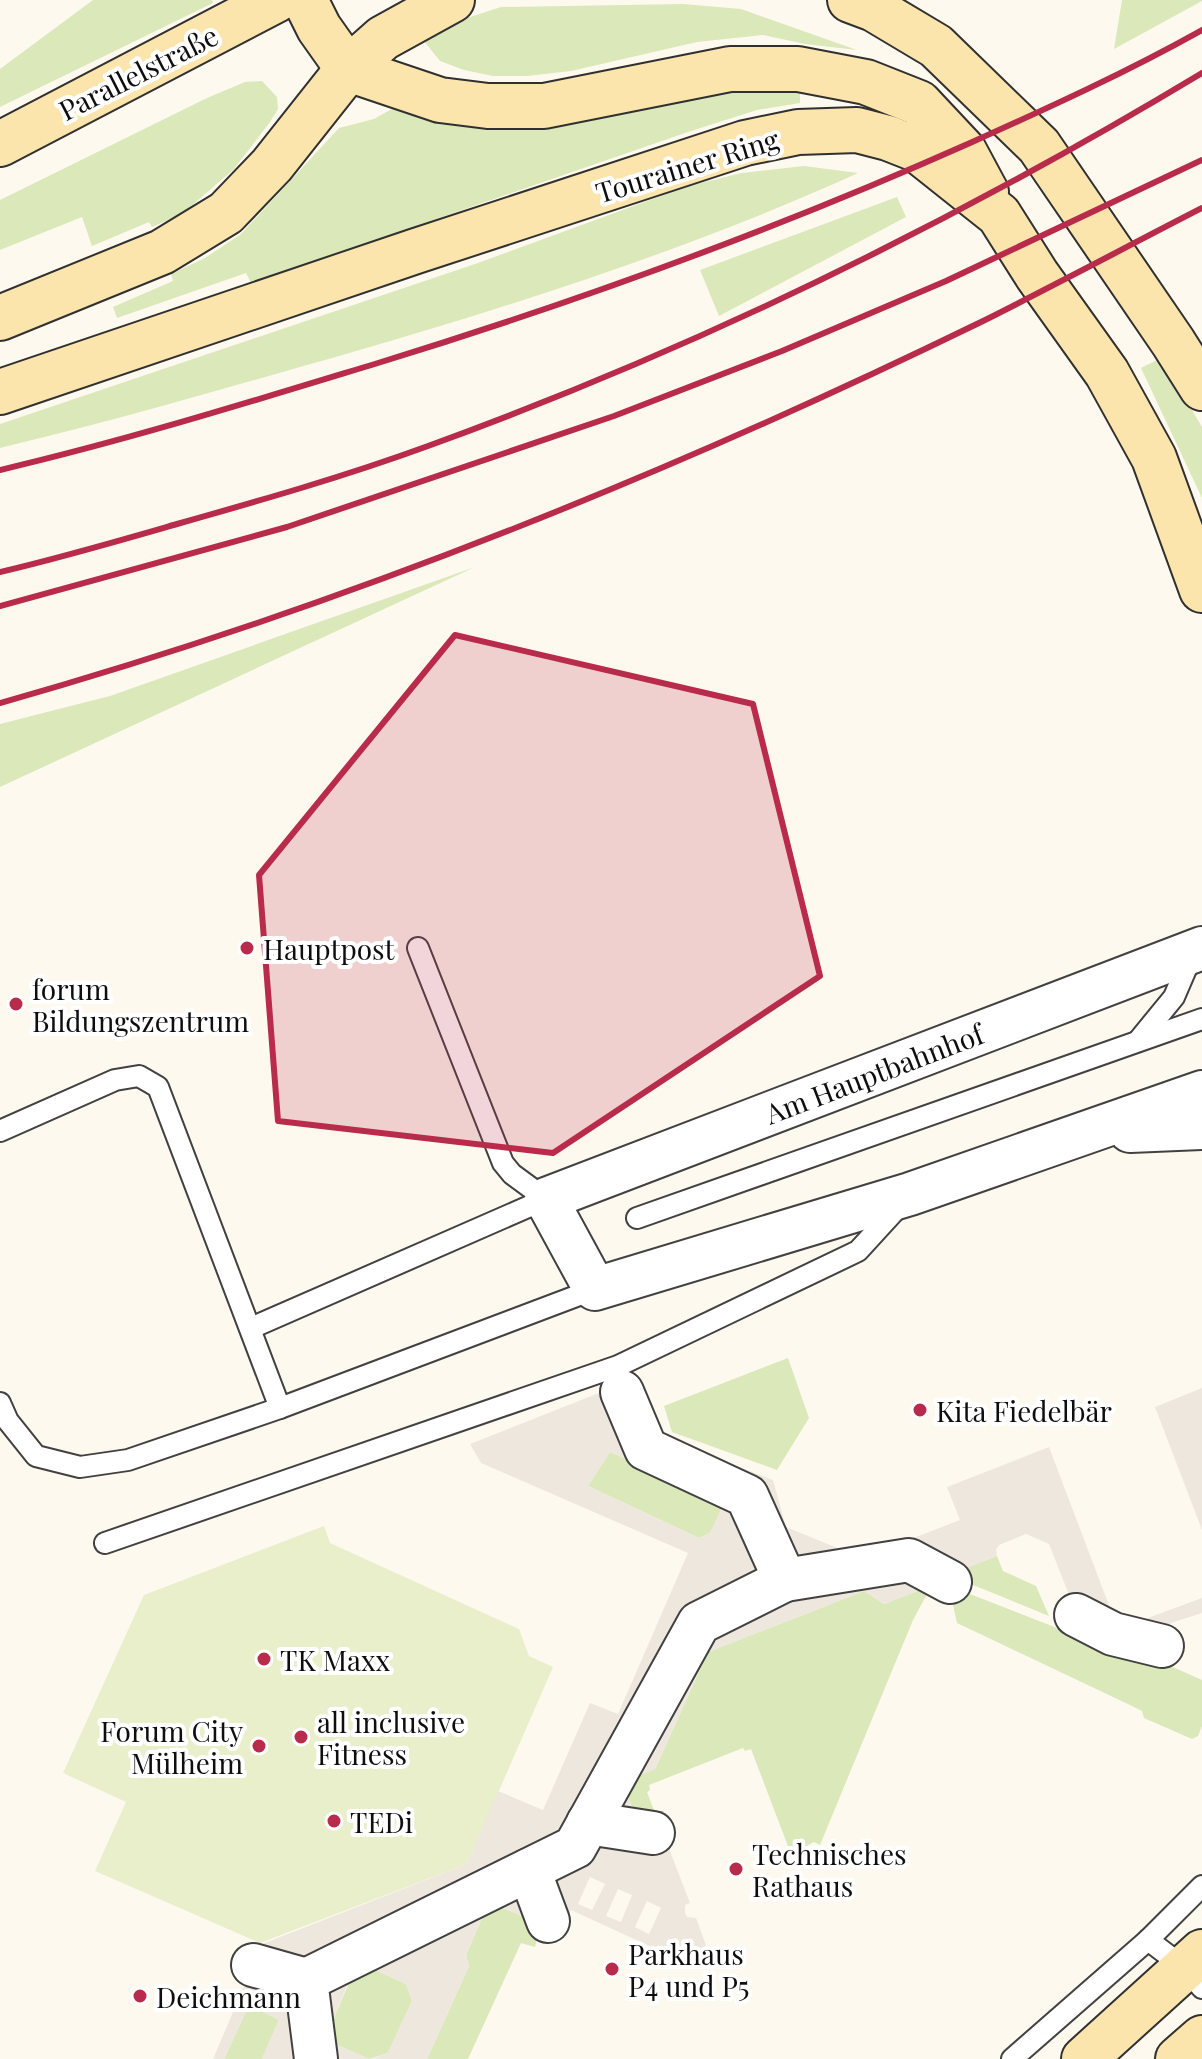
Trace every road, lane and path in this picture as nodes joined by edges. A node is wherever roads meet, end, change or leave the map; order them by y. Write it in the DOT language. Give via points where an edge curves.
graph roads {
  1 [pos="276,0"];
  2 [pos="305,0"];
  3 [pos="452,0"];
  4 [pos="850,0"];
  5 [pos="348,69"];
  6 [pos="0,144"];
  7 [pos="999,215"];
  8 [pos="0,318"];
  9 [pos="1202,388"];
  10 [pos="0,392"];
  11 [pos="1202,590"];
  12 [pos="1199,937"];
  13 [pos="418,948"];
  14 [pos="1202,1019"];
  15 [pos="1138,1041"];
  16 [pos="1202,1092"];
  17 [pos="1202,1128"];
  18 [pos="0,1131"];
  19 [pos="1093,1132"];
  20 [pos="910,1194"];
  21 [pos="546,1199"];
  22 [pos="637,1218"];
  23 [pos="595,1289"];
  24 [pos="251,1328"];
  25 [pos="622,1392"];
  26 [pos="0,1403"];
  27 [pos="280,1408"];
  28 [pos="105,1543"];
  29 [pos="785,1580"];
  30 [pos="950,1582"];
  31 [pos="1076,1615"];
  32 [pos="1162,1646"];
  33 [pos="588,1823"];
  34 [pos="653,1833"];
  35 [pos="529,1870"];
  36 [pos="1202,1886"];
  37 [pos="548,1921"];
  38 [pos="1148,1940"];
  39 [pos="253,1965"];
  40 [pos="1196,1969"];
  41 [pos="306,1980"];
  42 [pos="1202,2038"];
  43 [pos="316,2059"];
  44 [pos="1012,2059"];
  45 [pos="1084,2059"];
  46 [pos="1178,2059"];
  1 -- 6 [label="main road, Parallelstraße"];
  2 -- 5 [label="main road"];
  3 -- 5 [label="main road" via="383,38"];
  4 -- 9 [label="main road" via="936,46 1039,146"];
  5 -- 7 [label="main road" via="440,100 488,106 544,106 730,69 798,69 866,82 919,103 964,151"];
  5 -- 8 [label="main road" via="272,165 226,213 162,252"];
  7 -- 10 [label="main road, Tourainer Ring" via="916,149 857,130 798,132 745,143"];
  7 -- 11 [label="main road, Tourainer Ring" via="1107,373 1154,458"];
  12 -- 15 [label="lane" via="1174,997"];
  12 -- 21 [label="street, Am Hauptbahnhof"];
  13 -- 21 [label="lane" via="503,1163"];
  14 -- 15 [label="lane"];
  15 -- 22 [label="lane"];
  16 -- 19 [label="street"];
  17 -- 19 [label="street"];
  18 -- 24 [label="lane" via="115,1080 139,1076 158,1087"];
  19 -- 20 [label="street"];
  20 -- 23 [label="street"];
  20 -- 28 [label="lane" via="858,1251 618,1366"];
  21 -- 23 [label="street"];
  21 -- 24 [label="lane, Am Hauptbahnhof"];
  23 -- 27 [label="lane"];
  24 -- 27 [label="lane"];
  25 -- 29 [label="street" via="646,1449 747,1496"];
  26 -- 27 [label="lane" via="36,1456 80,1467 128,1460"];
  29 -- 30 [label="street" via="909,1560"];
  29 -- 33 [label="street" via="672,1636"];
  31 -- 32 [label="street" via="1113,1634"];
  33 -- 34 [label="street"];
  33 -- 35 [label="street" via="575,1847"];
  35 -- 37 [label="street"];
  35 -- 41 [label="street"];
  36 -- 38 [label="lane"];
  38 -- 40 [label="lane"];
  38 -- 44 [label="lane"];
  39 -- 41 [label="street"];
  40 -- 45 [label="main road"];
  41 -- 43 [label="street"];
  42 -- 46 [label="main road"];
}
